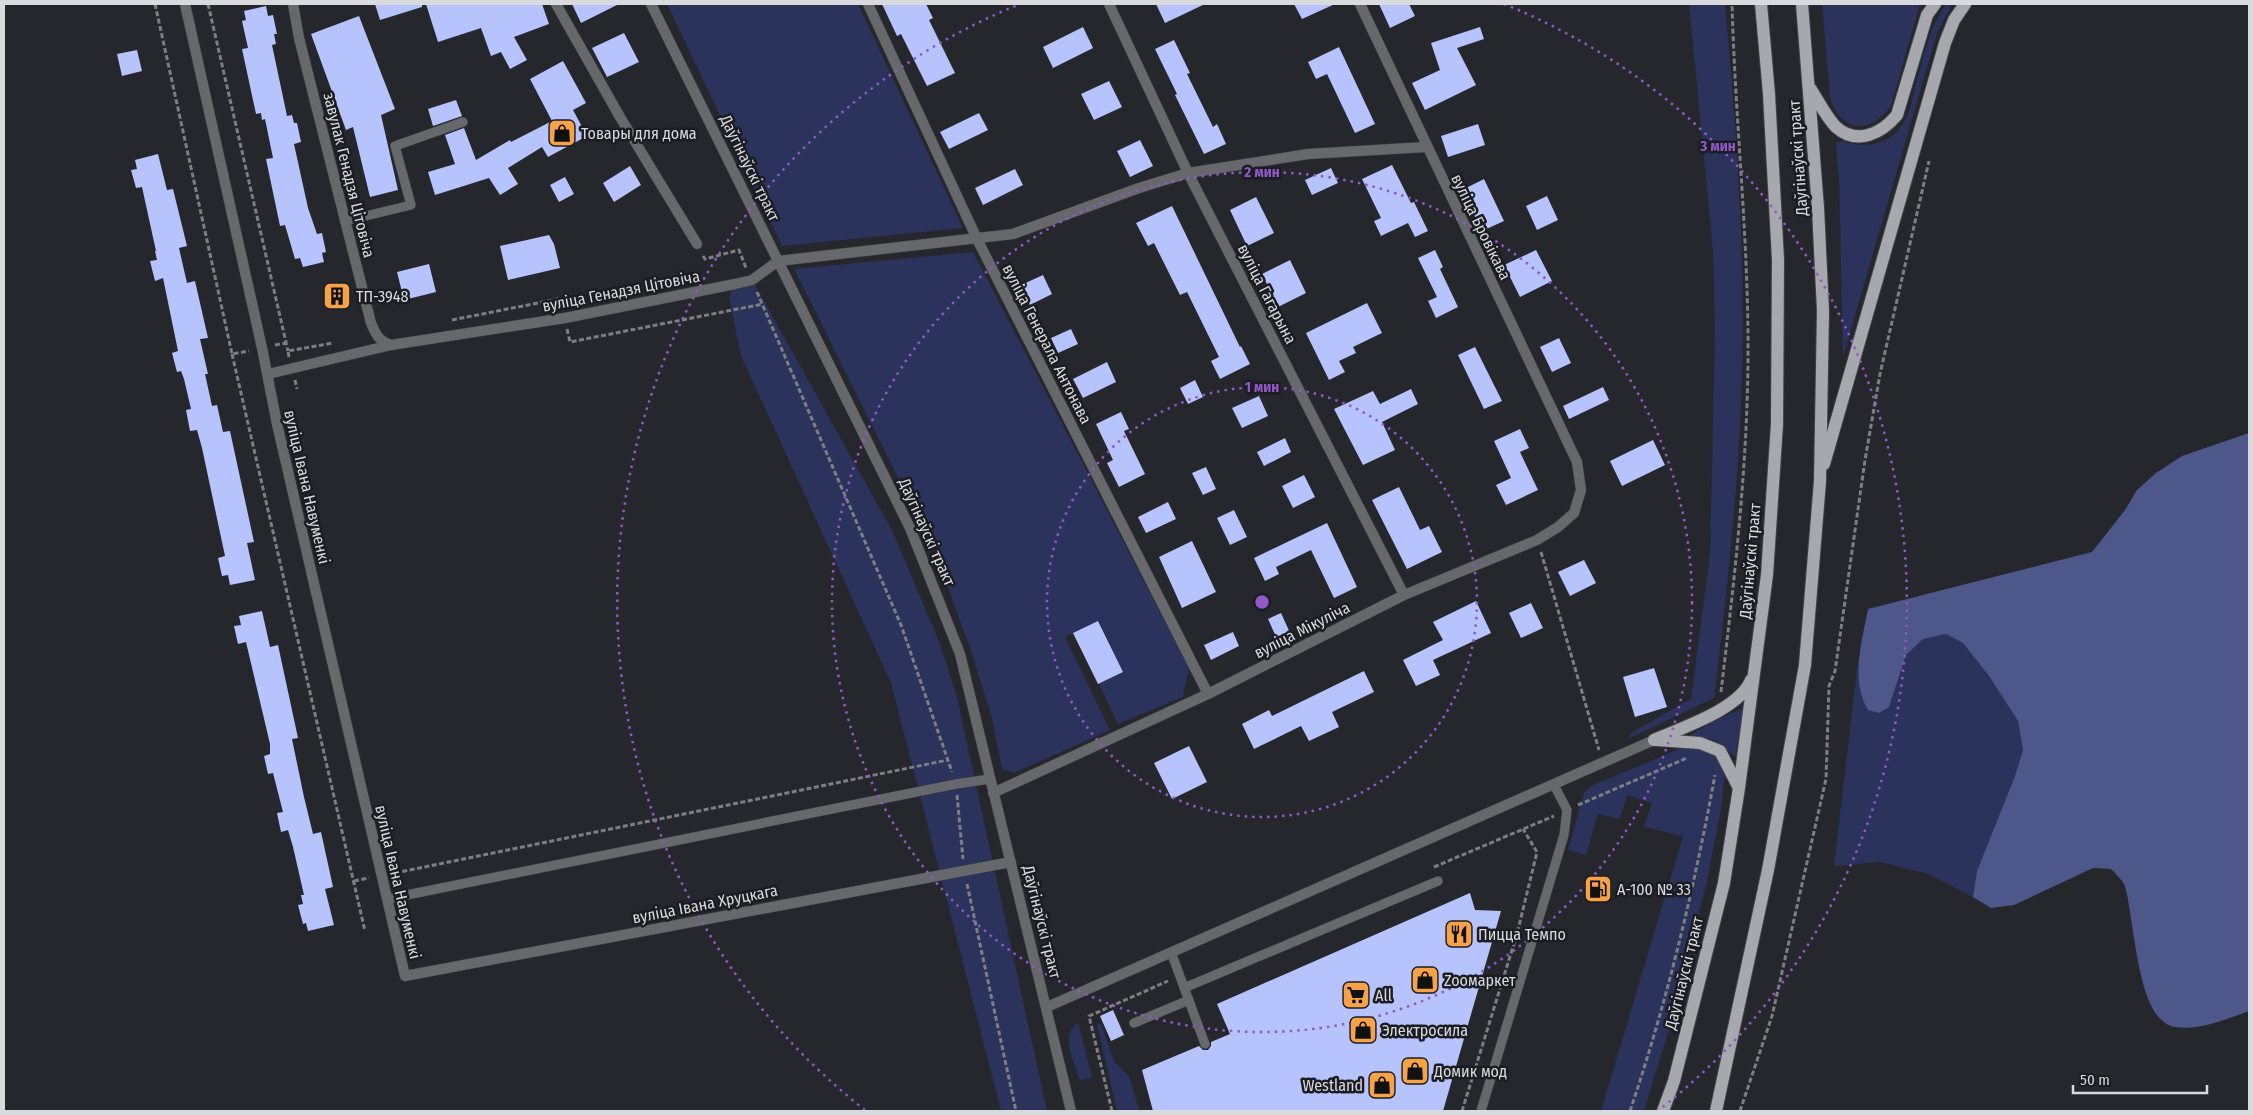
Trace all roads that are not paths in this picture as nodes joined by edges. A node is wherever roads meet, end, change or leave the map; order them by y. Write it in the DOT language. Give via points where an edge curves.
graph roads {
  1 [pos="185,4"];
  2 [pos="293,4"];
  3 [pos="556,4"];
  4 [pos="651,4"];
  5 [pos="868,4"];
  6 [pos="1109,4"];
  7 [pos="1360,4"];
  8 [pos="1761,4"];
  9 [pos="1802,4"];
  10 [pos="1935,4"];
  11 [pos="1965,4"];
  12 [pos="1929,9"];
  13 [pos="1809,88"];
  14 [pos="463,122"];
  15 [pos="1426,147"];
  16 [pos="1188,173"];
  17 [pos="345,221"];
  18 [pos="977,239"];
  19 [pos="697,244"];
  20 [pos="778,261"];
  21 [pos="391,345"];
  22 [pos="268,374"];
  23 [pos="1577,462"];
  24 [pos="1820,481"];
  25 [pos="1404,595"];
  26 [pos="1757,664"];
  27 [pos="1208,694"];
  28 [pos="1654,740"];
  29 [pos="990,780"];
  30 [pos="1554,784"];
  31 [pos="1739,788"];
  32 [pos="993,793"];
  33 [pos="1011,862"];
  34 [pos="1438,881"];
  35 [pos="387,899"];
  36 [pos="1171,952"];
  37 [pos="405,976"];
  38 [pos="1184,988"];
  39 [pos="1189,1000"];
  40 [pos="1047,1006"];
  41 [pos="1134,1023"];
  42 [pos="1205,1044"];
  43 [pos="1071,1111"];
  44 [pos="1481,1111"];
  45 [pos="1663,1111"];
  46 [pos="1716,1111"];
  1 -- 22 [label="street, вуліца Івана Навуменкі"];
  2 -- 17 [label="street, завулак Генадзя Цітовіча"];
  3 -- 19 [label="street"];
  4 -- 20 [label="street, Даўгінаўскі тракт"];
  5 -- 18 [label="street, вуліца Генерала Антонава"];
  6 -- 16 [label="street, вуліца Гагарына"];
  7 -- 15 [label="street, вуліца Бровікава"];
  8 -- 26 [label="main road, Даўгінаўскі тракт" via="1776,214 1777,424 1767,575"];
  9 -- 13 [label="main road, Даўгінаўскі тракт"];
  10 -- 12 [label="main road"];
  11 -- 24 [label="main road" via="1945,43"];
  12 -- 13 [label="main road" via="1897,114 1878,133 1866,136 1851,134 1837,127"];
  13 -- 24 [label="main road, Даўгінаўскі тракт" via="1823,311"];
  14 -- 17 [label="lane" via="396,146 411,205"];
  15 -- 16 [label="street, вуліца Генадзя Цітовіча" via="1308,154"];
  15 -- 23 [label="street, вуліца Бровікава"];
  16 -- 18 [label="street, вуліца Генадзя Цітовіча" via="1013,234"];
  16 -- 25 [label="street, вуліца Гагарына"];
  17 -- 21 [label="street, завулак Генадзя Цітовіча" via="376,334"];
  18 -- 20 [label="street, вуліца Генадзя Цітовіча"];
  18 -- 27 [label="street, вуліца Генерала Антонава"];
  20 -- 21 [label="street, вуліца Генадзя Цітовіча" via="752,280 565,318"];
  20 -- 29 [label="street, Даўгінаўскі тракт" via="926,563 960,654"];
  21 -- 22 [label="street, вуліца Генадзя Цітовіча"];
  22 -- 35 [label="street, вуліца Івана Навуменкі"];
  23 -- 25 [label="street, вуліца Мікуліча" via="1580,490 1574,513 1558,527 1537,540"];
  24 -- 46 [label="main road, Даўгінаўскі тракт" via="1805,665 1768,870"];
  25 -- 27 [label="street, вуліца Мікуліча"];
  26 -- 28 [label="main road" via="1742,695 1718,711"];
  26 -- 31 [label="main road, Даўгінаўскі тракт"];
  27 -- 32 [label="street, вуліца Мікуліча"];
  28 -- 30 [label="street"];
  28 -- 31 [label="main road" via="1700,743 1720,751"];
  29 -- 32 [label="street, Даўгінаўскі тракт"];
  29 -- 35 [label="lane" via="956,784"];
  30 -- 36 [label="street"];
  30 -- 44 [label="lane" via="1567,810 1564,835"];
  31 -- 45 [label="main road, Даўгінаўскі тракт" via="1724,883 1674,1081"];
  32 -- 33 [label="street, Даўгінаўскі тракт"];
  33 -- 37 [label="street, вуліца Івана Хруцкага"];
  33 -- 40 [label="street, Даўгінаўскі тракт"];
  34 -- 38 [label="lane"];
  35 -- 37 [label="street, вуліца Івана Навуменкі"];
  36 -- 38 [label="lane"];
  36 -- 40 [label="street"];
  38 -- 39 [label="lane"];
  39 -- 41 [label="lane"];
  39 -- 42 [label="lane"];
  40 -- 43 [label="street, Даўгінаўскі тракт"];
}
